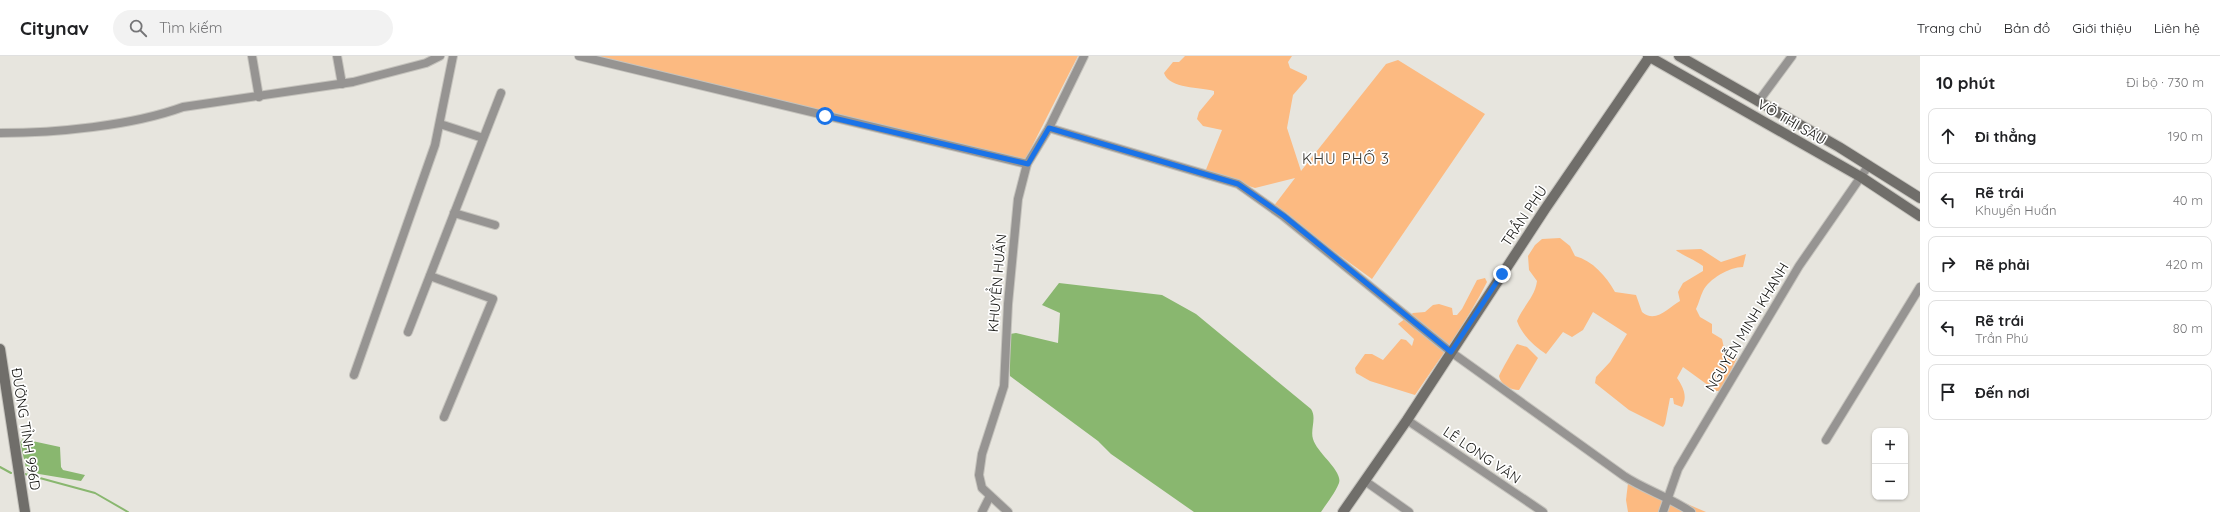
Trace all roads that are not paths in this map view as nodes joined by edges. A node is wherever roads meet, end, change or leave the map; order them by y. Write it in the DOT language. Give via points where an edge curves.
graph roads {
  1 [pos="252,56"];
  2 [pos="337,56"];
  3 [pos="440,56"];
  4 [pos="453,56"];
  5 [pos="578,56"];
  6 [pos="1084,56"];
  7 [pos="1649,56"];
  8 [pos="1678,56"];
  9 [pos="1792,56"];
  10 [pos="342,84"];
  11 [pos="501,93"];
  12 [pos="259,97"];
  13 [pos="1758,102"];
  14 [pos="440,124"];
  15 [pos="1049,128"];
  16 [pos="0,133"];
  17 [pos="483,138"];
  18 [pos="1028,164"];
  19 [pos="1869,165"];
  20 [pos="1861,177"];
  21 [pos="1920,198"];
  22 [pos="454,213"];
  23 [pos="1920,216"];
  24 [pos="495,225"];
  25 [pos="430,276"];
  26 [pos="1920,287"];
  27 [pos="408,332"];
  28 [pos="0,349"];
  29 [pos="1451,352"];
  30 [pos="354,375"];
  31 [pos="444,417"];
  32 [pos="1407,420"];
  33 [pos="1826,440"];
  34 [pos="1365,481"];
  35 [pos="990,496"];
  36 [pos="1667,498"];
  37 [pos="25,512"];
  38 [pos="982,512"];
  39 [pos="1008,512"];
  40 [pos="1343,512"];
  41 [pos="1410,512"];
  42 [pos="1543,512"];
  43 [pos="1663,512"];
  44 [pos="1691,512"];
  1 -- 12 [label="street"];
  2 -- 10 [label="street"];
  3 -- 10 [label="street" via="426,63"];
  4 -- 14 [label="street"];
  5 -- 18 [label="street"];
  6 -- 15 [label="street, KHUYỂN HUẤN"];
  7 -- 20 [label="main road, VÕ THỊ SÁU"];
  7 -- 29 [label="main road, TRẦN PHÚ"];
  8 -- 13 [label="main road, VÕ THỊ SÁU"];
  9 -- 13 [label="street"];
  10 -- 12 [label="street"];
  11 -- 17 [label="street"];
  12 -- 16 [label="street" via="183,108 157,116 115,123"];
  13 -- 19 [label="main road, VÕ THỊ SÁU"];
  14 -- 17 [label="street"];
  14 -- 30 [label="street" via="427,171"];
  15 -- 18 [label="street, KHUYỂN HUẤN"];
  15 -- 29 [label="street" via="1238,184 1284,216"];
  17 -- 22 [label="street"];
  18 -- 35 [label="street, KHUYỂN HUẤN" via="1020,190 1015,222 1004,386 982,454 980,469 980,484"];
  19 -- 20 [label="street, NGUYỄN MINH KHANH"];
  19 -- 21 [label="main road, VÕ THỊ SÁU"];
  20 -- 23 [label="main road, VÕ THỊ SÁU"];
  20 -- 36 [label="street, NGUYỄN MINH KHANH" via="1784,289 1688,452"];
  22 -- 24 [label="street"];
  22 -- 25 [label="street"];
  25 -- 27 [label="street"];
  25 -- 31 [label="street" via="493,299"];
  26 -- 33 [label="street"];
  28 -- 37 [label="main road, ĐƯỜNG TỈNH 996D"];
  29 -- 32 [label="main road, TRẦN PHÚ"];
  29 -- 36 [label="street" via="1624,476"];
  32 -- 34 [label="main road, TRẦN PHÚ"];
  32 -- 42 [label="street, LÊ LONG VÂN"];
  34 -- 40 [label="main road, TRẦN PHÚ"];
  34 -- 41 [label="street"];
  35 -- 38 [label="street"];
  35 -- 39 [label="street, KHUYỂN HUẤN"];
  36 -- 43 [label="street, NGUYỄN MINH KHANH"];
  36 -- 44 [label="street"];
}
